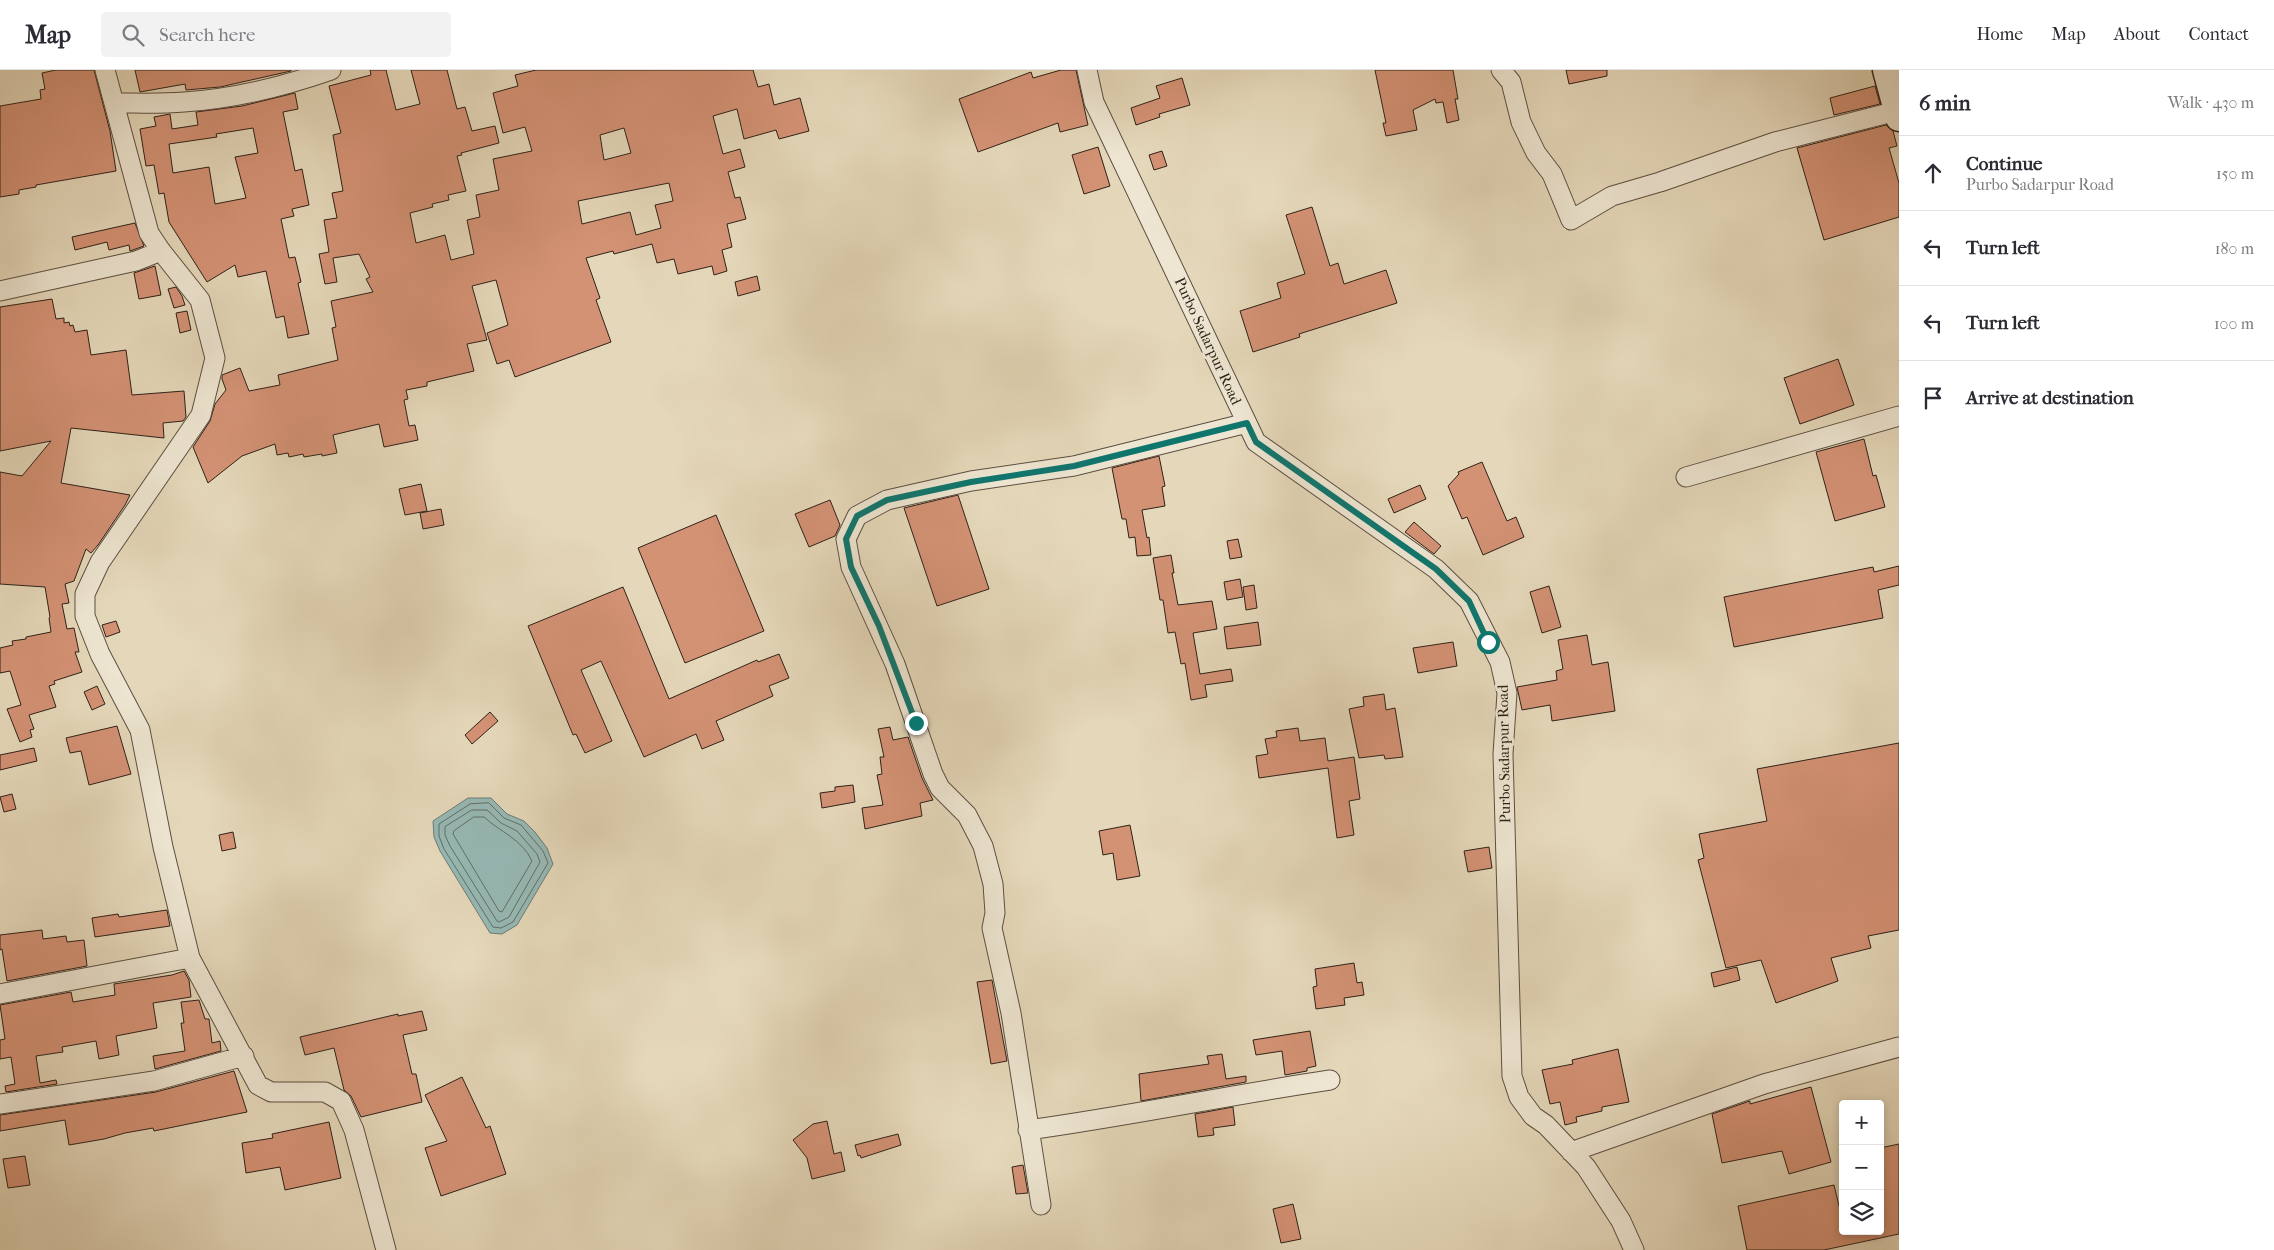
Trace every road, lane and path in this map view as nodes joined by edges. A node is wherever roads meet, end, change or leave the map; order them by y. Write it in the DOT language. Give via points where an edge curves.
graph roads {
  1 [pos="105,70"];
  2 [pos="331,70"];
  3 [pos="1087,70"];
  4 [pos="1501,70"];
  5 [pos="1886,70"];
  6 [pos="114,104"];
  7 [pos="1898,114"];
  8 [pos="161,251"];
  9 [pos="0,291"];
  10 [pos="1899,416"];
  11 [pos="1247,423"];
  12 [pos="1686,477"];
  13 [pos="190,958"];
  14 [pos="0,994"];
  15 [pos="1899,1048"];
  16 [pos="244,1056"];
  17 [pos="1330,1080"];
  18 [pos="0,1104"];
  19 [pos="1028,1130"];
  20 [pos="1571,1152"];
  21 [pos="1041,1205"];
  22 [pos="386,1250"];
  23 [pos="1634,1250"];
  1 -- 6 [label="street"];
  2 -- 6 [label="street" via="303,80 230,96 185,102"];
  3 -- 11 [label="street, Purbo Sadarpur Road" via="1094,102"];
  4 -- 7 [label="street" via="1510,82 1521,122 1552,174 1571,220 1612,196 1775,142"];
  5 -- 7 [label="street"];
  6 -- 8 [label="street" via="150,233"];
  8 -- 9 [label="street" via="136,261"];
  8 -- 13 [label="street" via="200,300 215,358 202,415 100,562 85,594 85,616 100,654 140,730 163,847"];
  10 -- 12 [label="street"];
  11 -- 19 [label="street" via="1074,466 971,482 887,500 857,516 846,539 851,567 895,664 933,774 940,788 967,816 983,846 993,884 995,913 992,928 1011,1013"];
  11 -- 20 [label="street, Purbo Sadarpur Road" via="1256,442 1436,569 1469,601 1500,662 1507,693 1502,754 1512,1076 1519,1097 1533,1116"];
  13 -- 14 [label="street"];
  13 -- 16 [label="street"];
  15 -- 20 [label="street" via="1764,1084"];
  16 -- 18 [label="street" via="154,1080"];
  16 -- 22 [label="street" via="258,1085 271,1092 325,1092 341,1101 354,1130"];
  17 -- 19 [label="street"];
  19 -- 21 [label="street"];
  20 -- 23 [label="street, Purbo Sadarpur Road" via="1586,1167"];
}
